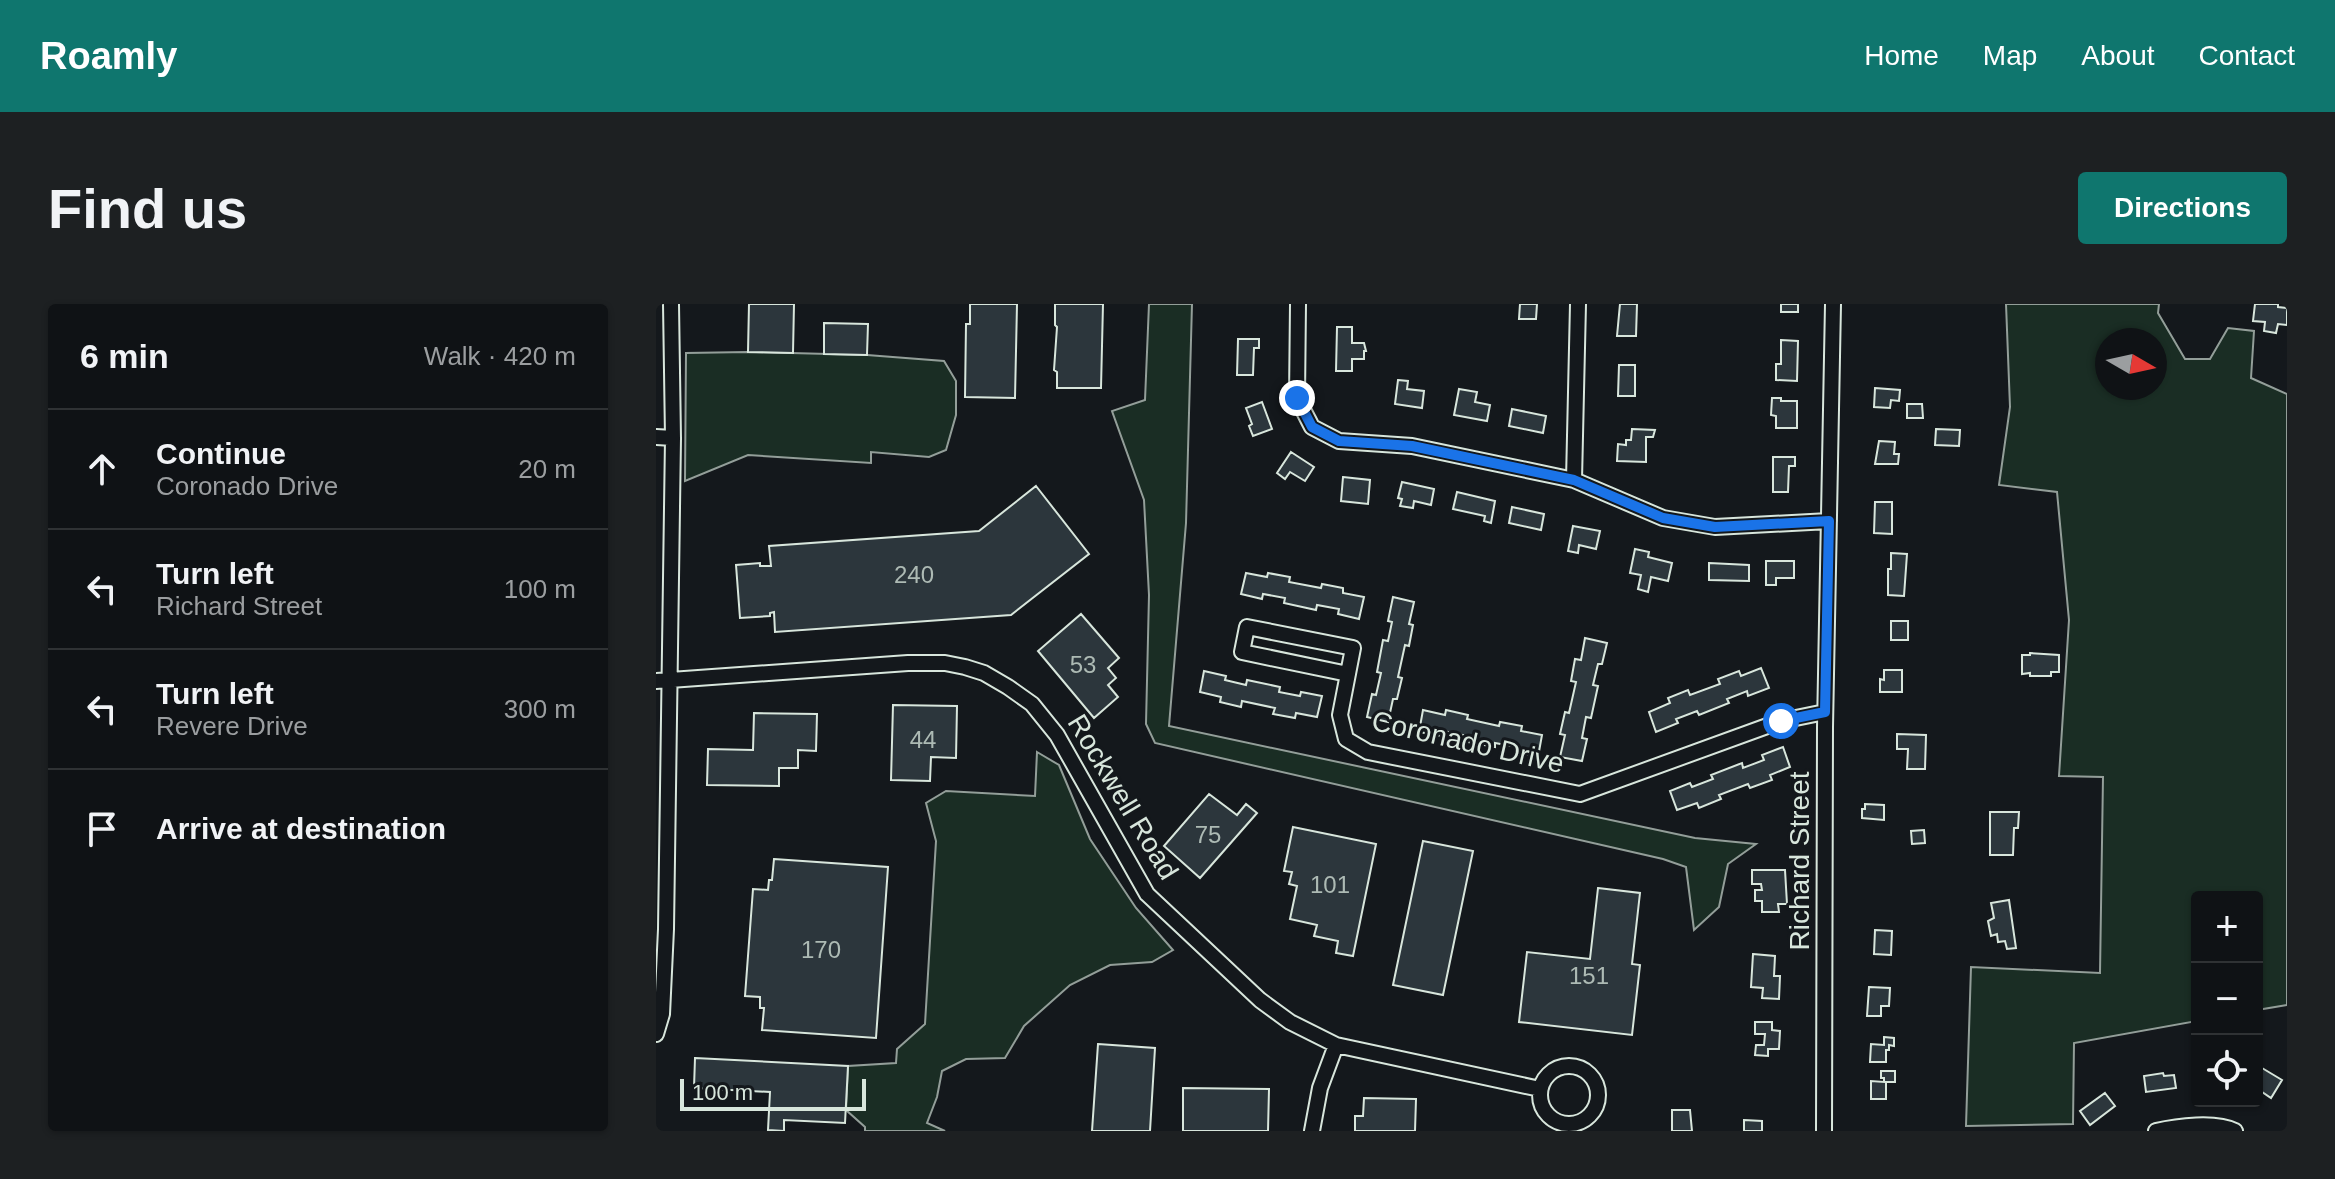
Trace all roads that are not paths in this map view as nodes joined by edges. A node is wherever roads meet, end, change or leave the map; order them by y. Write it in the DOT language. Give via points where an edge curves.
graph roads {
  1 [pos="671,304"];
  2 [pos="1298,304"];
  3 [pos="1578,304"];
  4 [pos="1833,304"];
  5 [pos="656,437"];
  6 [pos="673,438"];
  7 [pos="1574,480"];
  8 [pos="1829,521"];
  9 [pos="1348,674"];
  10 [pos="663,681"];
  11 [pos="1825,712"];
  12 [pos="656,1034"];
  13 [pos="1336,1045"];
  14 [pos="1540,1089"];
  15 [pos="1312,1131"];
  16 [pos="1824,1131"];
  17 [pos="2156,1131"];
  18 [pos="2235,1131"];
  1 -- 6 [label="street"];
  2 -- 7 [label="street" via="1297,398 1312,427 1339,441 1412,446"];
  3 -- 7 [label="street"];
  4 -- 8 [label="street, Richard Street"];
  5 -- 6 [label="street"];
  6 -- 10 [label="street"];
  7 -- 8 [label="street" via="1663,518 1715,527"];
  8 -- 11 [label="street, Richard Street"];
  9 -- 9 [label="street, Coronado Drive" via="1353,648 1247,627 1242,652"];
  9 -- 11 [label="street, Coronado Drive" via="1340,715 1346,739 1368,752 1580,794 1781,721"];
  10 -- 12 [label="street" via="665,972"];
  10 -- 13 [label="street, Rockwell Road" via="908,663 945,663 984,673 1032,704 1051,727 1147,894 1260,1000"];
  11 -- 16 [label="street, Richard Street"];
  13 -- 14 [label="street, Rockwell Road"];
  13 -- 15 [label="street"];
  14 -- 14 [label="street" via="1545,1111 1563,1124 1585,1120 1598,1101 1594,1079 1575,1066 1553,1070"];
  17 -- 18 [label="street" via="2226,1126"];
}
